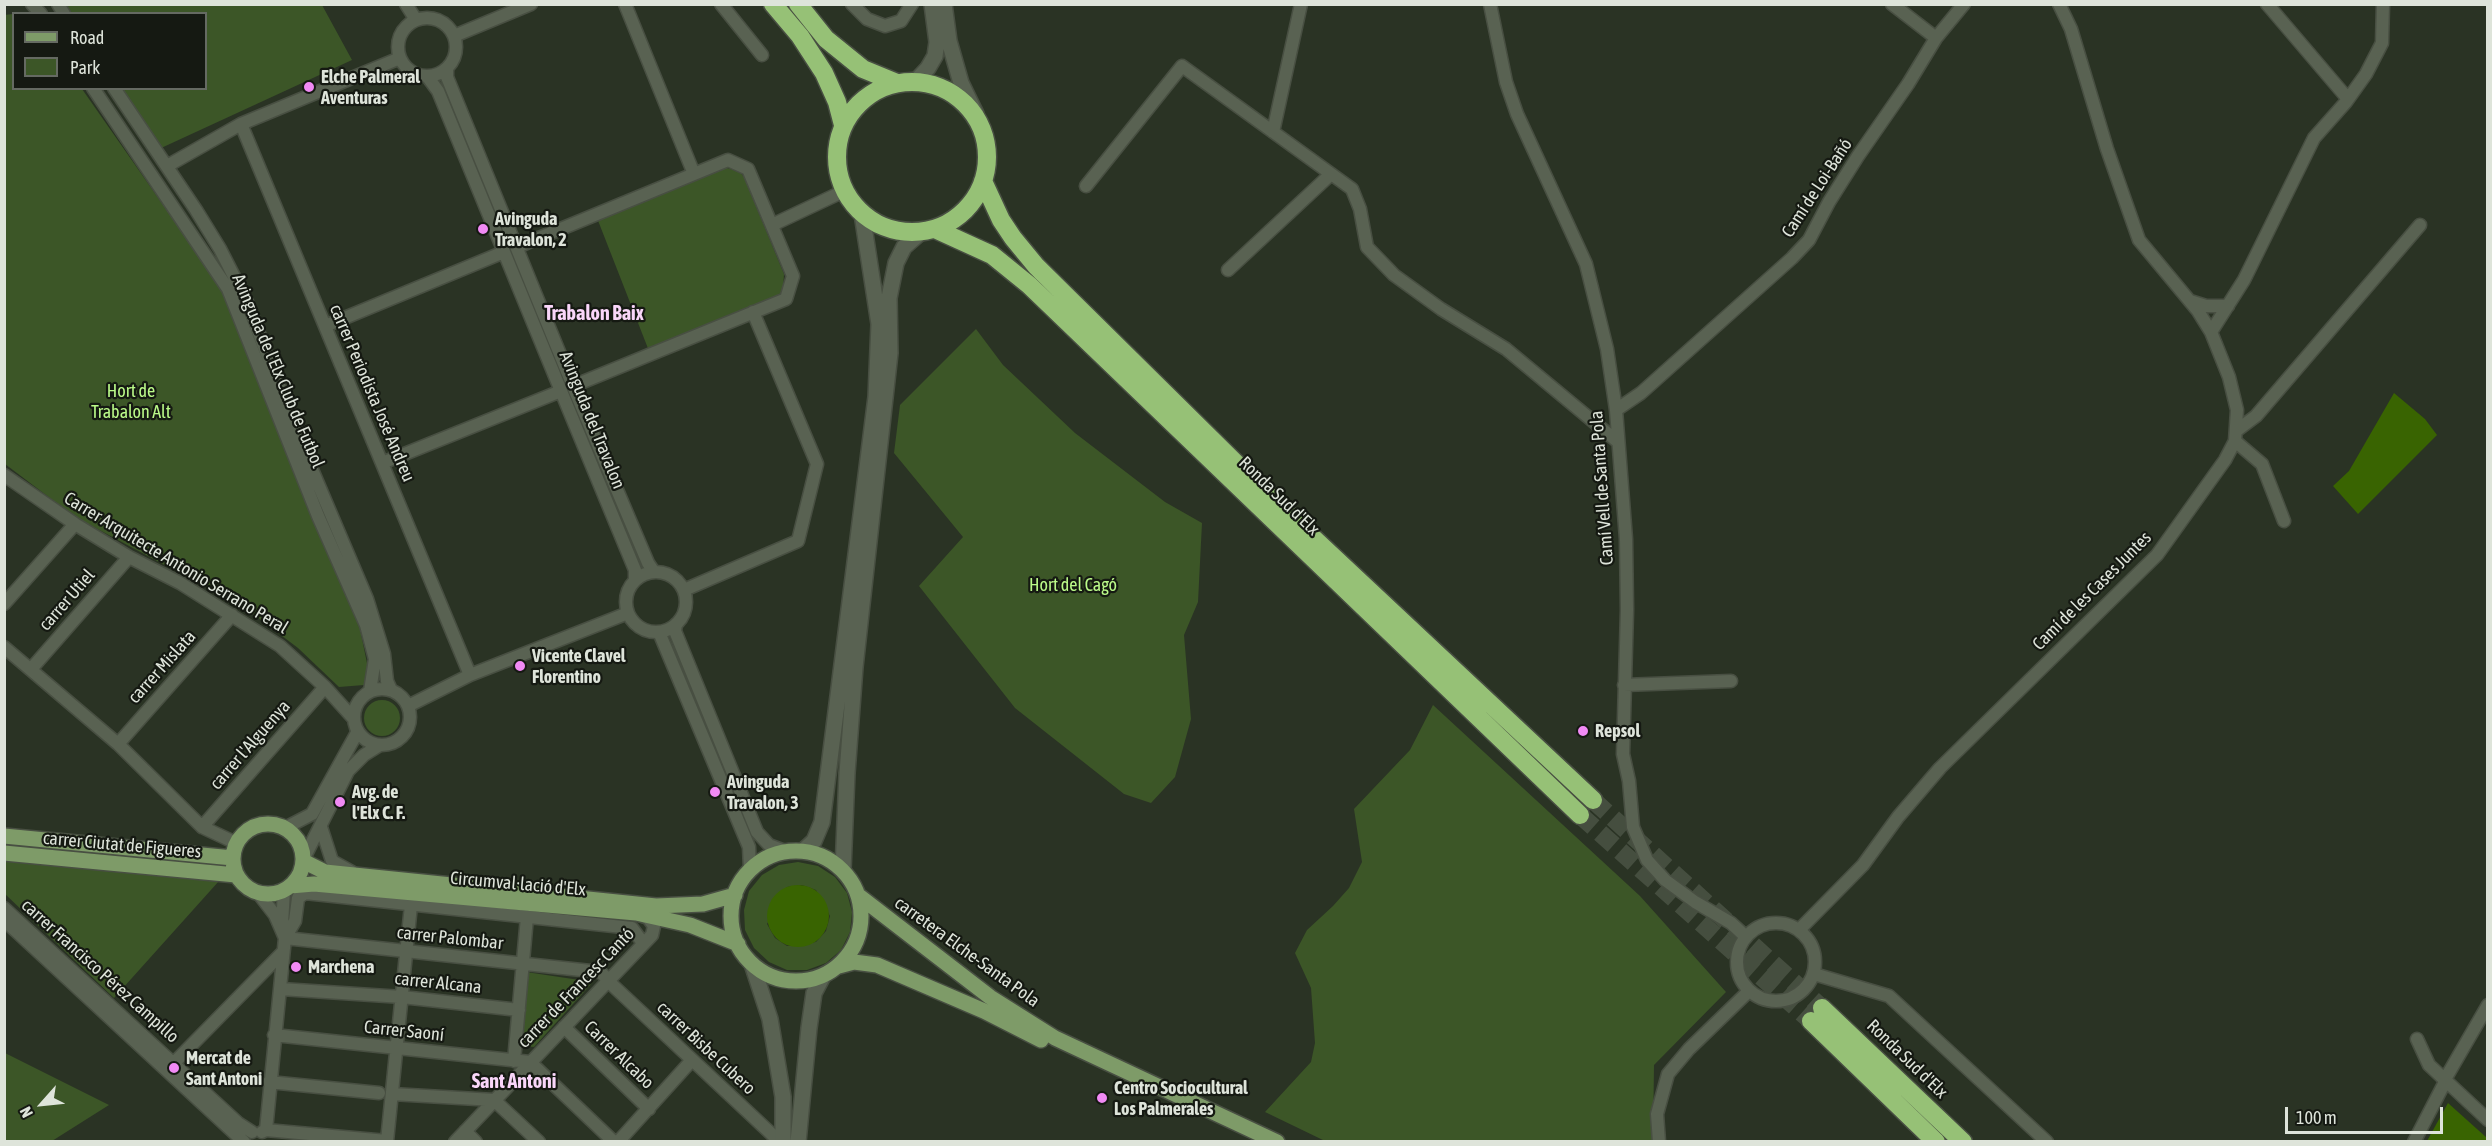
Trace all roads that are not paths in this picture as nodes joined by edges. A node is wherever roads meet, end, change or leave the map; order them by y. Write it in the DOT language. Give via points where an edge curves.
graph roads {
  1 [pos="406,4"];
  2 [pos="531,4"];
  3 [pos="625,4"];
  4 [pos="721,4"];
  5 [pos="773,4"];
  6 [pos="798,4"];
  7 [pos="852,4"];
  8 [pos="912,4"];
  9 [pos="932,4"];
  10 [pos="944,4"];
  11 [pos="1301,4"];
  12 [pos="1490,4"];
  13 [pos="1892,4"];
  14 [pos="1964,4"];
  15 [pos="2059,4"];
  16 [pos="2267,4"];
  17 [pos="2383,4"];
  18 [pos="416,20"];
  19 [pos="454,36"];
  20 [pos="1936,38"];
  21 [pos="762,55"];
  22 [pos="400,58"];
  23 [pos="447,68"];
  24 [pos="427,76"];
  25 [pos="906,82"];
  26 [pos="94,90"];
  27 [pos="115,90"];
  28 [pos="2348,99"];
  29 [pos="976,114"];
  30 [pos="242,124"];
  31 [pos="843,125"];
  32 [pos="1273,132"];
  33 [pos="167,166"];
  34 [pos="694,174"];
  35 [pos="1331,174"];
  36 [pos="983,181"];
  37 [pos="1086,186"];
  38 [pos="844,191"];
  39 [pos="862,214"];
  40 [pos="772,225"];
  41 [pos="2420,225"];
  42 [pos="928,231"];
  43 [pos="517,247"];
  44 [pos="504,252"];
  45 [pos="1228,270"];
  46 [pos="2190,301"];
  47 [pos="2228,306"];
  48 [pos="753,312"];
  49 [pos="325,326"];
  50 [pos="2211,332"];
  51 [pos="573,386"];
  52 [pos="561,391"];
  53 [pos="1616,410"];
  54 [pos="2235,436"];
  55 [pos="1618,442"];
  56 [pos="382,464"];
  57 [pos="4,475"];
  58 [pos="2284,521"];
  59 [pos="75,524"];
  60 [pos="129,557"];
  61 [pos="654,572"];
  62 [pos="635,580"];
  63 [pos="684,590"];
  64 [pos="4,604"];
  65 [pos="628,613"];
  66 [pos="232,615"];
  67 [pos="676,624"];
  68 [pos="659,632"];
  69 [pos="4,647"];
  70 [pos="32,668"];
  71 [pos="470,675"];
  72 [pos="1731,681"];
  73 [pos="1624,685"];
  74 [pos="325,687"];
  75 [pos="391,690"];
  76 [pos="370,691"];
  77 [pos="360,700"];
  78 [pos="408,706"];
  79 [pos="356,725"];
  80 [pos="118,744"];
  81 [pos="380,745"];
  82 [pos="1593,800"];
  83 [pos="1580,815"];
  84 [pos="202,827"];
  85 [pos="321,827"];
  86 [pos="285,828"];
  87 [pos="4,836"];
  88 [pos="234,850"];
  89 [pos="785,851"];
  90 [pos="803,851"];
  91 [pos="4,853"];
  92 [pos="303,860"];
  93 [pos="750,869"];
  94 [pos="843,870"];
  95 [pos="237,875"];
  96 [pos="362,875"];
  97 [pos="287,888"];
  98 [pos="258,893"];
  99 [pos="735,895"];
  100 [pos="859,896"];
  101 [pos="411,905"];
  102 [pos="4,908"];
  103 [pos="636,913"];
  104 [pos="527,917"];
  105 [pos="4,920"];
  106 [pos="1799,930"];
  107 [pos="284,933"];
  108 [pos="1746,937"];
  109 [pos="643,943"];
  110 [pos="738,944"];
  111 [pos="406,951"];
  112 [pos="283,952"];
  113 [pos="523,963"];
  114 [pos="752,964"];
  115 [pos="839,966"];
  116 [pos="1814,974"];
  117 [pos="823,976"];
  118 [pos="608,981"];
  119 [pos="281,989"];
  120 [pos="1749,991"];
  121 [pos="402,997"];
  122 [pos="2487,1005"];
  123 [pos="519,1010"];
  124 [pos="564,1027"];
  125 [pos="274,1035"];
  126 [pos="2417,1039"];
  127 [pos="1054,1041"];
  128 [pos="396,1048"];
  129 [pos="692,1060"];
  130 [pos="514,1061"];
  131 [pos="530,1062"];
  132 [pos="171,1067"];
  133 [pos="269,1082"];
  134 [pos="2445,1082"];
  135 [pos="386,1093"];
  136 [pos="494,1100"];
  137 [pos="649,1108"];
  138 [pos="2487,1120"];
  139 [pos="465,1131"];
  140 [pos="256,1136"];
  141 [pos="387,1141"];
  142 [pos="455,1142"];
  143 [pos="476,1142"];
  144 [pos="539,1142"];
  145 [pos="616,1142"];
  146 [pos="782,1142"];
  147 [pos="798,1142"];
  148 [pos="1255,1142"];
  149 [pos="1277,1142"];
  150 [pos="1659,1142"];
  151 [pos="1936,1142"];
  152 [pos="1963,1142"];
  153 [pos="2048,1142"];
  154 [pos="2414,1142"];
  1 -- 18 [label="street"];
  2 -- 19 [label="street"];
  3 -- 34 [label="street"];
  4 -- 21 [label="street"];
  5 -- 31 [label="highway" via="824,73"];
  6 -- 25 [label="highway" via="826,39 863,69"];
  7 -- 8 [label="street" via="867,19 885,26 901,21"];
  9 -- 25 [label="main road" via="937,42 934,56 928,68"];
  10 -- 29 [label="main road" via="961,83"];
  11 -- 32 [label="street"];
  12 -- 53 [label="street, Camí Vell de Santa Pola" via="1506,82 1517,114 1586,264 1607,349"];
  13 -- 20 [label="street"];
  14 -- 20 [label="street, Camí de Loi-Bañó"];
  15 -- 46 [label="street" via="2139,240"];
  16 -- 28 [label="street"];
  17 -- 28 [label="street" via="2382,43"];
  18 -- 19 [label="street" via="438,20"];
  18 -- 22 [label="street" via="405,27 399,39"];
  19 -- 23 [label="street" via="455,54"];
  20 -- 53 [label="street, Camí de Loi-Bañó" via="1840,184 1809,240 1641,393"];
  22 -- 24 [label="street" via="410,70"];
  22 -- 30 [label="street"];
  23 -- 24 [label="street"];
  23 -- 43 [label="street, Avinguda del Travalon"];
  24 -- 44 [label="street, Avinguda del Travalon" via="438,91"];
  25 -- 29 [label="highway" via="949,92"];
  25 -- 31 [label="highway" via="875,91 856,106"];
  26 -- 76 [label="street, Avinguda de l'Elx Club de Futbol" via="228,289 366,625 375,659"];
  27 -- 33 [label="street, Avinguda de l'Elx Club de Futbol"];
  28 -- 47 [label="street" via="2314,138"];
  29 -- 36 [label="highway" via="987,160"];
  30 -- 33 [label="street"];
  30 -- 49 [label="street, carrer Periodista José Andreu"];
  31 -- 38 [label="highway" via="837,147 837,170"];
  32 -- 35 [label="street"];
  32 -- 37 [label="street" via="1182,66"];
  33 -- 75 [label="street, Avinguda de l'Elx Club de Futbol" via="220,249 247,302 367,599"];
  34 -- 40 [label="street" via="728,160 748,169"];
  34 -- 43 [label="street"];
  35 -- 45 [label="street"];
  35 -- 55 [label="street" via="1352,189 1367,248 1394,275 1506,349"];
  36 -- 42 [label="highway" via="973,202 956,219"];
  36 -- 82 [label="highway, Ronda Sud d'Elx" via="1001,220 1036,266 1277,504"];
  38 -- 39 [label="highway"];
  38 -- 40 [label="street"];
  39 -- 42 [label="highway" via="879,226 899,232"];
  39 -- 90 [label="main road" via="879,324 876,397 822,822 814,841"];
  40 -- 48 [label="street" via="793,276 786,299"];
  41 -- 54 [label="street"];
  42 -- 83 [label="highway, Ronda Sud d'Elx" via="992,255 1029,285"];
  42 -- 94 [label="main road" via="904,247 896,263 889,298 890,353 855,667"];
  43 -- 51 [label="street, Avinguda del Travalon"];
  44 -- 49 [label="street"];
  44 -- 52 [label="street, Avinguda del Travalon"];
  46 -- 47 [label="street"];
  46 -- 50 [label="street"];
  47 -- 50 [label="street"];
  48 -- 51 [label="street"];
  48 -- 63 [label="street" via="817,464 798,541"];
  49 -- 56 [label="street, carrer Periodista José Andreu"];
  50 -- 54 [label="street" via="2229,377 2237,411"];
  51 -- 61 [label="street, Avinguda del Travalon"];
  52 -- 56 [label="street"];
  52 -- 62 [label="street, Avinguda del Travalon" via="635,570"];
  53 -- 55 [label="street, Camí Vell de Santa Pola"];
  54 -- 58 [label="street" via="2262,464"];
  54 -- 106 [label="street, Camí de les Cases Juntes" via="2225,460 2157,555 1940,768 1863,865"];
  55 -- 73 [label="street, Camí Vell de Santa Pola" via="1626,539"];
  56 -- 71 [label="street, carrer Periodista José Andreu"];
  57 -- 59 [label="street, Carrer Arquitecte Antonio Serrano Peral"];
  59 -- 60 [label="street, Carrer Arquitecte Antonio Serrano Peral"];
  59 -- 64 [label="street"];
  60 -- 66 [label="street, Carrer Arquitecte Antonio Serrano Peral"];
  60 -- 70 [label="street, carrer Utiel"];
  61 -- 62 [label="street"];
  61 -- 63 [label="street" via="673,577"];
  62 -- 65 [label="street" via="627,593"];
  63 -- 67 [label="street" via="684,612"];
  65 -- 68 [label="street" via="638,626"];
  65 -- 71 [label="street"];
  66 -- 74 [label="street, Carrer Arquitecte Antonio Serrano Peral" via="280,646"];
  66 -- 80 [label="street, carrer Mislata"];
  67 -- 68 [label="street"];
  67 -- 89 [label="street" via="675,631 757,832 769,845"];
  68 -- 93 [label="street" via="749,847"];
  69 -- 70 [label="street"];
  70 -- 80 [label="street"];
  71 -- 78 [label="street"];
  72 -- 73 [label="street"];
  73 -- 108 [label="street, Camí Vell de Santa Pola" via="1623,754 1634,827 1647,860 1665,880"];
  74 -- 77 [label="street, Carrer Arquitecte Antonio Serrano Peral"];
  74 -- 79 [label="street, Carrer Arquitecte Antonio Serrano Peral"];
  74 -- 84 [label="street, carrer l'Alguenya"];
  75 -- 76 [label="street"];
  75 -- 78 [label="street"];
  76 -- 77 [label="street"];
  77 -- 79 [label="street" via="355,709"];
  78 -- 81 [label="street" via="408,728 401,738"];
  79 -- 81 [label="street" via="367,741"];
  79 -- 86 [label="street" via="312,814"];
  80 -- 84 [label="street"];
  81 -- 85 [label="street" via="348,771"];
  84 -- 88 [label="street"];
  85 -- 92 [label="street"];
  85 -- 96 [label="street" via="332,861"];
  86 -- 88 [label="main road" via="260,825 245,832"];
  86 -- 92 [label="main road" via="299,843"];
  87 -- 88 [label="main road, carrer Ciutat de Figueres"];
  88 -- 95 [label="main road"];
  89 -- 90 [label="main road"];
  89 -- 93 [label="main road"];
  90 -- 94 [label="main road" via="824,857"];
  91 -- 95 [label="main road, carrer Ciutat de Figueres"];
  92 -- 96 [label="main road, Circumval·lació d'Elx" via="325,872"];
  92 -- 97 [label="main road" via="298,875"];
  93 -- 99 [label="main road"];
  94 -- 100 [label="main road"];
  95 -- 98 [label="main road" via="247,888"];
  96 -- 99 [label="main road, Circumval·lació d'Elx" via="656,906 703,904"];
  97 -- 98 [label="main road" via="274,894"];
  97 -- 103 [label="main road, Circumval·lació d'Elx" via="314,884"];
  97 -- 107 [label="street" via="282,908"];
  98 -- 107 [label="street"];
  99 -- 110 [label="main road" via="732,928"];
  100 -- 115 [label="main road" via="860,934"];
  100 -- 127 [label="main road, carretera Elche-Santa Pola" via="990,998"];
  101 -- 104 [label="street"];
  101 -- 107 [label="street" via="305,893 298,898 295,921"];
  101 -- 111 [label="street"];
  102 -- 132 [label="street, carrer Francisco Pérez Campillo"];
  103 -- 109 [label="street, carrer de Francesc Cantó" via="654,926 652,935"];
  103 -- 110 [label="main road, Circumval·lació d'Elx" via="690,925"];
  104 -- 109 [label="street" via="632,928"];
  104 -- 113 [label="street"];
  105 -- 132 [label="street, carrer Francisco Pérez Campillo"];
  106 -- 108 [label="street" via="1789,925 1766,924"];
  106 -- 116 [label="street" via="1814,950"];
  107 -- 111 [label="street, carrer Palombar"];
  107 -- 112 [label="street"];
  108 -- 120 [label="street" via="1737,958 1738,970"];
  109 -- 118 [label="street, carrer de Francesc Cantó"];
  110 -- 114 [label="main road"];
  111 -- 113 [label="street, carrer Palombar"];
  111 -- 121 [label="street"];
  112 -- 119 [label="street"];
  112 -- 132 [label="street"];
  113 -- 118 [label="street, carrer Palombar" via="600,972"];
  113 -- 123 [label="street"];
  114 -- 117 [label="main road" via="786,981"];
  114 -- 146 [label="main road" via="770,1019 783,1097"];
  115 -- 117 [label="main road"];
  115 -- 127 [label="main road" via="854,962 877,965"];
  116 -- 120 [label="street" via="1808,986 1786,1000 1767,1000"];
  116 -- 153 [label="street" via="1889,996"];
  117 -- 147 [label="main road" via="814,993"];
  118 -- 124 [label="street, carrer de Francesc Cantó"];
  118 -- 129 [label="street, carrer Bisbe Cubero"];
  119 -- 121 [label="street, carrer Alcana"];
  119 -- 125 [label="street"];
  120 -- 150 [label="street" via="1668,1074 1658,1114"];
  121 -- 123 [label="street, carrer Alcana"];
  121 -- 128 [label="street"];
  122 -- 134 [label="street"];
  123 -- 130 [label="street"];
  124 -- 131 [label="street, carrer de Francesc Cantó"];
  124 -- 137 [label="street, Carrer Alcabo"];
  125 -- 128 [label="street, Carrer Saoní"];
  125 -- 133 [label="street"];
  126 -- 134 [label="street" via="2429,1065"];
  127 -- 148 [label="main road"];
  127 -- 149 [label="main road"];
  128 -- 130 [label="street, Carrer Saoní"];
  128 -- 135 [label="street"];
  129 -- 137 [label="street"];
  129 -- 146 [label="street, carrer Bisbe Cubero"];
  130 -- 131 [label="street, Carrer Saoní"];
  131 -- 136 [label="street, carrer de Francesc Cantó"];
  131 -- 145 [label="street"];
  132 -- 140 [label="street, carrer Francisco Pérez Campillo"];
  133 -- 135 [label="street"];
  133 -- 140 [label="street"];
  134 -- 138 [label="street"];
  134 -- 154 [label="street"];
  135 -- 136 [label="street"];
  135 -- 141 [label="street"];
  136 -- 139 [label="street, carrer de Francesc Cantó"];
  136 -- 144 [label="street"];
  137 -- 145 [label="street"];
  139 -- 142 [label="street, carrer de Francesc Cantó"];
  139 -- 143 [label="street"];
  140 -- 141 [label="street"];
  151 -- 152 [label="highway, Ronda Sud d'Elx" via="1817,1014"];
}
